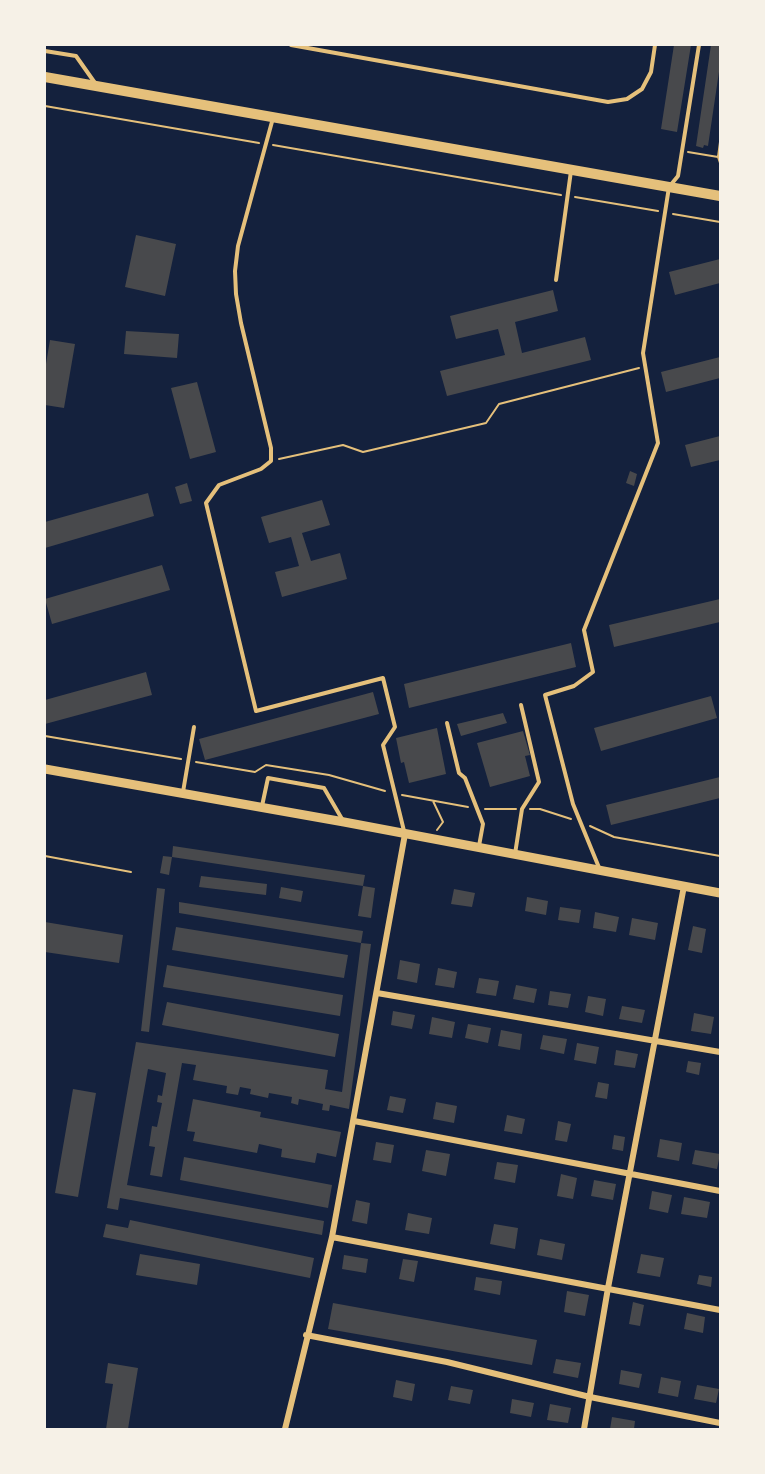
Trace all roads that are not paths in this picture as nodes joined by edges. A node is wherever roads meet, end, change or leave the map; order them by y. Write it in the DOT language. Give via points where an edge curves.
graph roads {
  1 [pos="291,45"];
  2 [pos="655,45"];
  3 [pos="699,45"];
  4 [pos="45,51"];
  5 [pos="45,77"];
  6 [pos="97,87"];
  7 [pos="273,118"];
  8 [pos="571,170"];
  9 [pos="669,187"];
  10 [pos="720,196"];
  11 [pos="556,280"];
  12 [pos="521,705"];
  13 [pos="447,723"];
  14 [pos="194,727"];
  15 [pos="45,769"];
  16 [pos="182,794"];
  17 [pos="262,808"];
  18 [pos="344,822"];
  19 [pos="405,834"];
  20 [pos="478,848"];
  21 [pos="515,854"];
  22 [pos="600,871"];
  23 [pos="684,886"];
  24 [pos="720,893"];
  25 [pos="377,993"];
  26 [pos="656,1041"];
  27 [pos="720,1052"];
  28 [pos="354,1120"];
  29 [pos="630,1174"];
  30 [pos="720,1191"];
  31 [pos="332,1237"];
  32 [pos="608,1288"];
  33 [pos="720,1310"];
  34 [pos="306,1335"];
  35 [pos="590,1397"];
  36 [pos="720,1423"];
  37 [pos="285,1429"];
  38 [pos="584,1429"];
  1 -- 2 [label="lane" via="608,102 627,99 642,89 651,72"];
  3 -- 9 [label="lane" via="678,176"];
  4 -- 6 [label="lane" via="76,56"];
  5 -- 6 [label="main road"];
  6 -- 7 [label="main road"];
  7 -- 8 [label="main road"];
  7 -- 19 [label="lane" via="238,246 235,271 241,323 271,461 261,469 219,485 206,503 256,711 383,678 395,727 383,745"];
  8 -- 9 [label="main road"];
  8 -- 11 [label="lane"];
  9 -- 10 [label="main road"];
  9 -- 22 [label="lane" via="643,353 658,443 584,630 593,672 574,686 545,695 573,804"];
  12 -- 21 [label="lane" via="539,782 522,809"];
  13 -- 20 [label="lane" via="459,773 465,778 483,824"];
  14 -- 16 [label="lane"];
  15 -- 16 [label="street"];
  16 -- 17 [label="street"];
  17 -- 18 [label="street"];
  17 -- 18 [label="lane" via="268,778 324,788"];
  18 -- 19 [label="street"];
  19 -- 20 [label="street"];
  19 -- 25 [label="street"];
  20 -- 21 [label="street"];
  21 -- 22 [label="street"];
  22 -- 23 [label="street"];
  23 -- 24 [label="street"];
  23 -- 26 [label="street"];
  25 -- 26 [label="street"];
  25 -- 28 [label="street"];
  26 -- 27 [label="street"];
  26 -- 29 [label="street"];
  28 -- 29 [label="street"];
  28 -- 31 [label="street"];
  29 -- 30 [label="street"];
  29 -- 32 [label="street"];
  31 -- 32 [label="street"];
  31 -- 34 [label="street"];
  32 -- 33 [label="street"];
  32 -- 35 [label="street"];
  34 -- 35 [label="street" via="447,1362"];
  34 -- 37 [label="street"];
  35 -- 36 [label="street"];
  35 -- 38 [label="street"];
}
